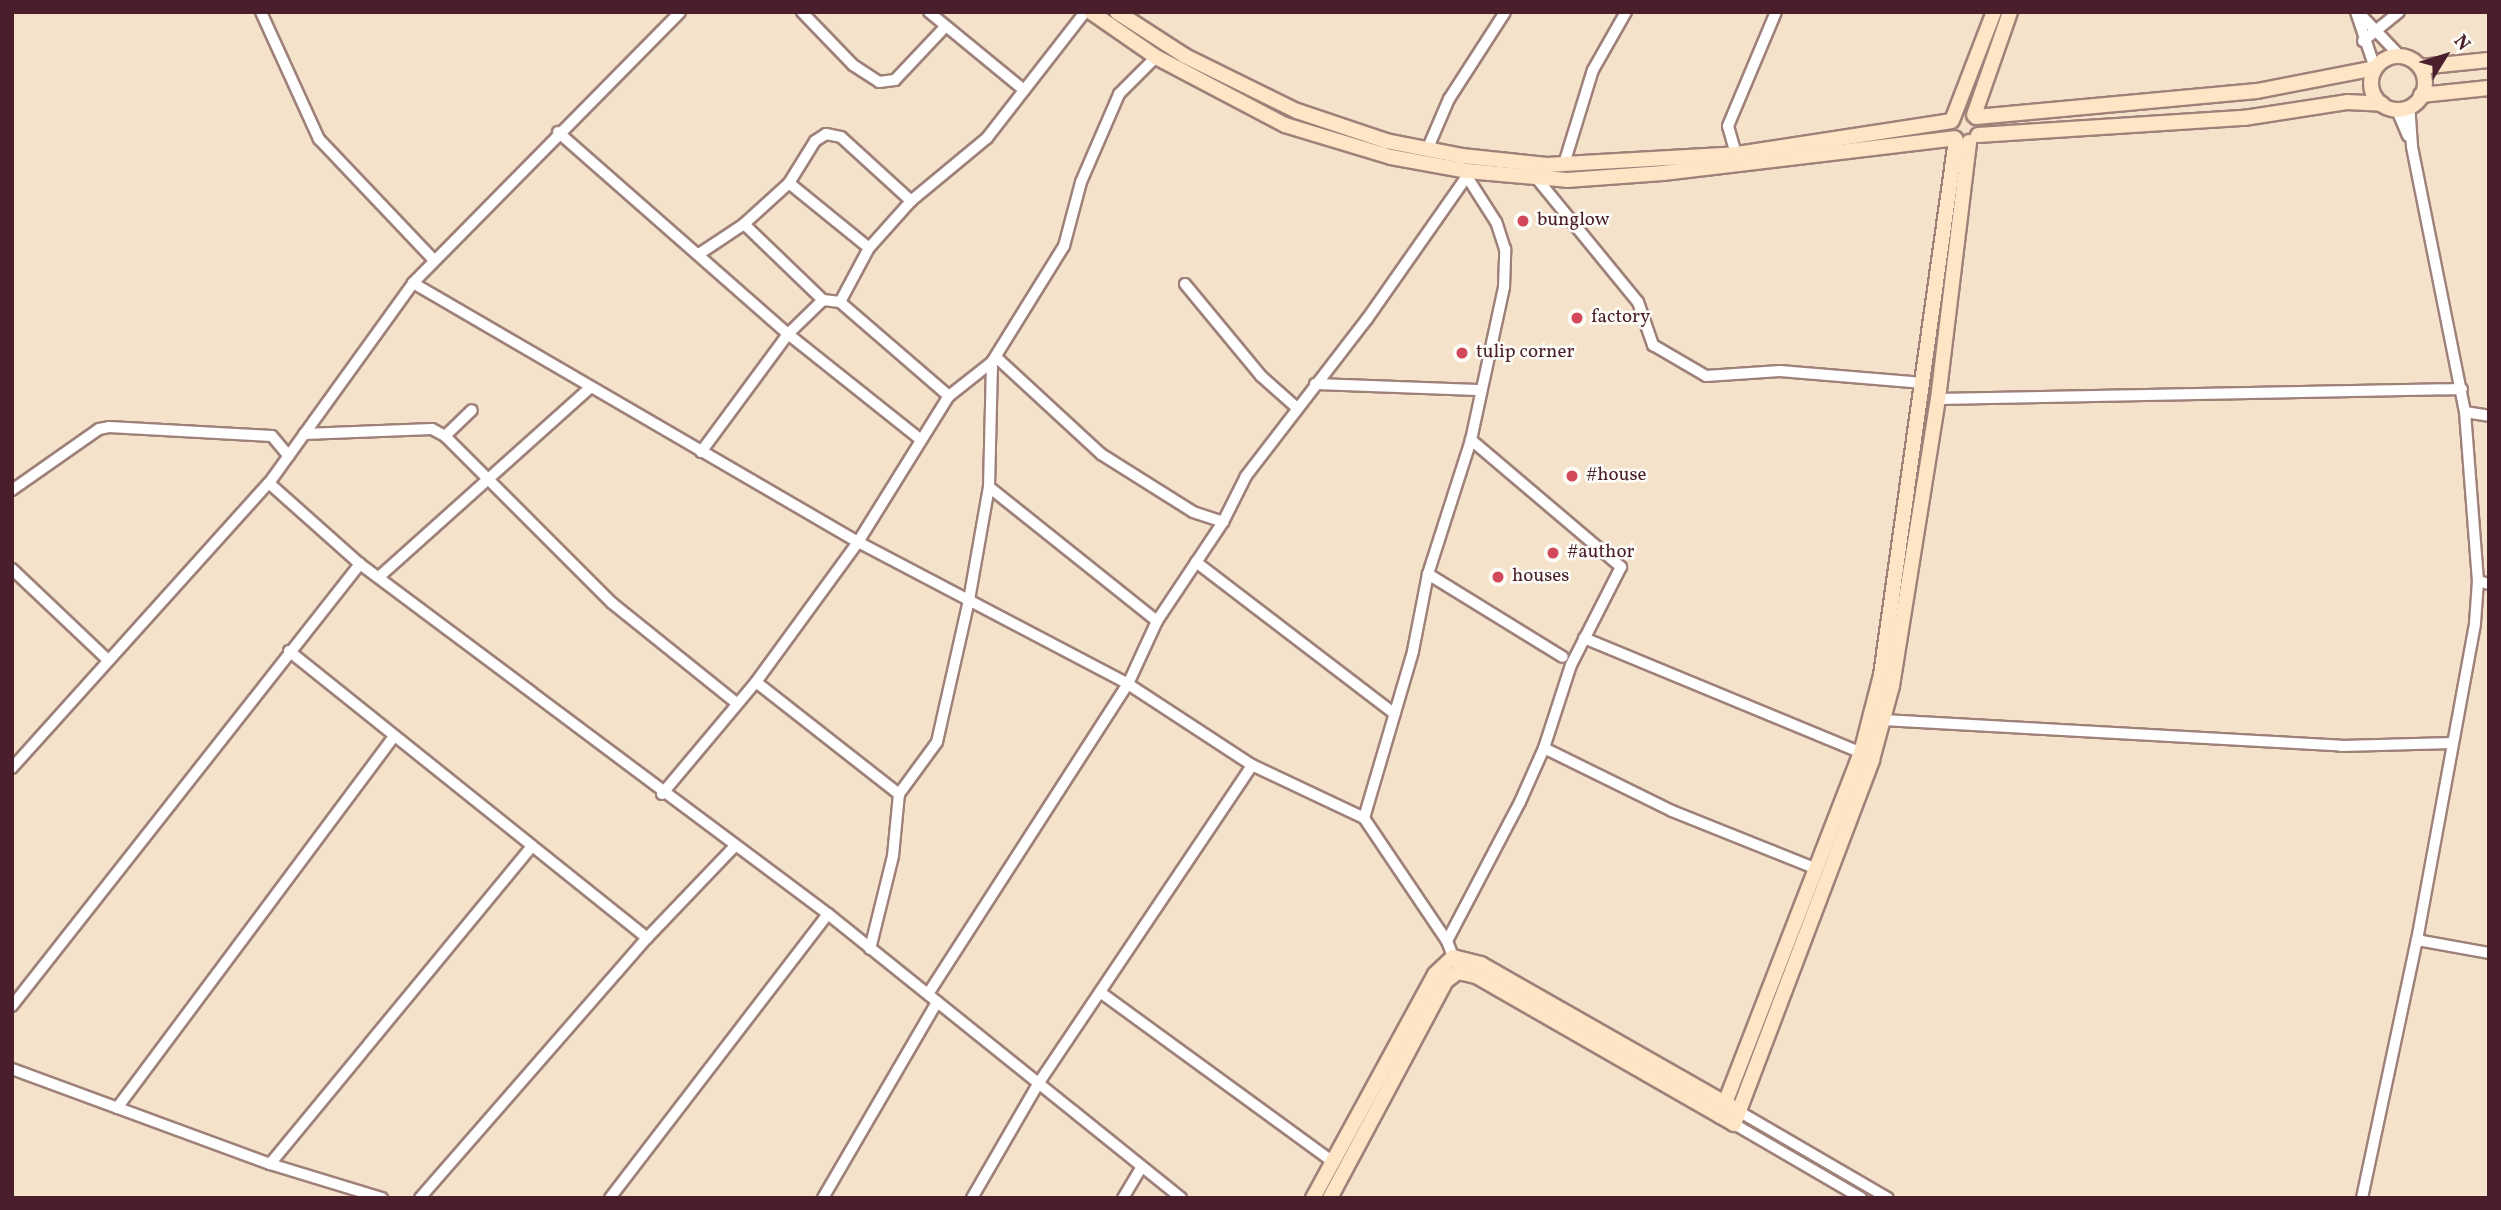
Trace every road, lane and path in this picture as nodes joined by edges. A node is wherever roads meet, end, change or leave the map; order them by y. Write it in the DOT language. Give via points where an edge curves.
graph roads {
  1 [pos="261,12"];
  2 [pos="680,12"];
  3 [pos="802,12"];
  4 [pos="929,12"];
  5 [pos="1085,12"];
  6 [pos="1091,12"];
  7 [pos="1505,12"];
  8 [pos="1626,12"];
  9 [pos="1776,12"];
  10 [pos="1994,12"];
  11 [pos="2010,12"];
  12 [pos="2357,12"];
  13 [pos="2399,12"];
  14 [pos="1120,13"];
  15 [pos="944,28"];
  16 [pos="2379,30"];
  17 [pos="2363,41"];
  18 [pos="2400,56"];
  19 [pos="1156,57"];
  20 [pos="2489,60"];
  21 [pos="2420,67"];
  22 [pos="2375,68"];
  23 [pos="2489,88"];
  24 [pos="1024,90"];
  25 [pos="2421,95"];
  26 [pos="2382,104"];
  27 [pos="2403,108"];
  28 [pos="1975,116"];
  29 [pos="1952,119"];
  30 [pos="558,132"];
  31 [pos="1965,139"];
  32 [pos="1427,150"];
  33 [pos="1735,154"];
  34 [pos="1564,164"];
  35 [pos="1466,175"];
  36 [pos="1538,180"];
  37 [pos="789,183"];
  38 [pos="911,201"];
  39 [pos="744,224"];
  40 [pos="869,248"];
  41 [pos="699,254"];
  42 [pos="434,260"];
  43 [pos="413,283"];
  44 [pos="1185,284"];
  45 [pos="823,300"];
  46 [pos="840,302"];
  47 [pos="788,334"];
  48 [pos="994,359"];
  49 [pos="1924,383"];
  50 [pos="1315,384"];
  51 [pos="590,388"];
  52 [pos="2462,388"];
  53 [pos="1479,390"];
  54 [pos="949,396"];
  55 [pos="1938,399"];
  56 [pos="1296,407"];
  57 [pos="472,410"];
  58 [pos="2465,412"];
  59 [pos="2489,416"];
  60 [pos="304,434"];
  61 [pos="445,436"];
  62 [pos="920,439"];
  63 [pos="1471,440"];
  64 [pos="701,452"];
  65 [pos="289,456"];
  66 [pos="487,479"];
  67 [pos="269,483"];
  68 [pos="989,486"];
  69 [pos="12,490"];
  70 [pos="1223,522"];
  71 [pos="858,542"];
  72 [pos="1196,562"];
  73 [pos="360,564"];
  74 [pos="12,569"];
  75 [pos="1428,574"];
  76 [pos="379,577"];
  77 [pos="2477,581"];
  78 [pos="2489,584"];
  79 [pos="969,600"];
  80 [pos="1157,621"];
  81 [pos="1584,638"];
  82 [pos="289,651"];
  83 [pos="1563,657"];
  84 [pos="107,659"];
  85 [pos="756,682"];
  86 [pos="1128,684"];
  87 [pos="735,702"];
  88 [pos="1395,714"];
  89 [pos="1883,720"];
  90 [pos="394,737"];
  91 [pos="2453,743"];
  92 [pos="1544,748"];
  93 [pos="1861,753"];
  94 [pos="1252,765"];
  95 [pos="12,768"];
  96 [pos="662,794"];
  97 [pos="899,794"];
  98 [pos="1364,818"];
  99 [pos="531,847"];
  100 [pos="733,848"];
  101 [pos="1817,869"];
  102 [pos="828,914"];
  103 [pos="647,938"];
  104 [pos="2417,940"];
  105 [pos="1447,941"];
  106 [pos="870,948"];
  107 [pos="2489,953"];
  108 [pos="1453,957"];
  109 [pos="1458,972"];
  110 [pos="1100,992"];
  111 [pos="928,994"];
  112 [pos="937,1002"];
  113 [pos="12,1006"];
  114 [pos="12,1069"];
  115 [pos="1038,1084"];
  116 [pos="117,1108"];
  117 [pos="1723,1111"];
  118 [pos="1737,1118"];
  119 [pos="1332,1161"];
  120 [pos="270,1164"];
  121 [pos="1140,1168"];
  122 [pos="382,1198"];
  123 [pos="420,1198"];
  124 [pos="610,1198"];
  125 [pos="823,1198"];
  126 [pos="972,1198"];
  127 [pos="1123,1198"];
  128 [pos="1181,1198"];
  129 [pos="1313,1198"];
  130 [pos="1330,1198"];
  131 [pos="1861,1198"];
  132 [pos="1888,1198"];
  133 [pos="2362,1198"];
  1 -- 42 [label="street" via="319,139"];
  2 -- 30 [label="street"];
  3 -- 15 [label="street" via="853,65 879,82 895,80"];
  4 -- 15 [label="street"];
  5 -- 24 [label="street"];
  6 -- 19 [label="street"];
  7 -- 32 [label="street" via="1449,99"];
  8 -- 34 [label="street" via="1593,70"];
  9 -- 33 [label="street" via="1728,126"];
  10 -- 29 [label="street"];
  11 -- 28 [label="street"];
  12 -- 16 [label="street"];
  12 -- 17 [label="street"];
  13 -- 16 [label="street"];
  14 -- 32 [label="street" via="1250,91 1340,127"];
  15 -- 24 [label="street"];
  16 -- 17 [label="street"];
  16 -- 18 [label="street"];
  17 -- 22 [label="street"];
  18 -- 21 [label="street"];
  18 -- 22 [label="street" via="2389,57"];
  19 -- 35 [label="street" via="1285,125"];
  19 -- 48 [label="street" via="1119,93 1082,182 1064,246"];
  20 -- 21 [label="street"];
  21 -- 25 [label="street"];
  22 -- 26 [label="street" via="2372,90"];
  22 -- 28 [label="street" via="2257,90"];
  23 -- 25 [label="street"];
  24 -- 38 [label="street" via="987,138"];
  25 -- 27 [label="street"];
  26 -- 27 [label="street"];
  26 -- 31 [label="street" via="2347,102 2244,118"];
  27 -- 52 [label="street"];
  28 -- 29 [label="street" via="1963,112"];
  28 -- 31 [label="street"];
  29 -- 31 [label="street"];
  29 -- 33 [label="street"];
  30 -- 41 [label="street"];
  30 -- 42 [label="street"];
  31 -- 36 [label="street" via="1663,173"];
  31 -- 49 [label="street"];
  31 -- 55 [label="street"];
  32 -- 34 [label="street"];
  33 -- 34 [label="street"];
  35 -- 36 [label="street"];
  35 -- 50 [label="street"];
  35 -- 53 [label="street" via="1496,222 1505,249 1504,287"];
  36 -- 49 [label="street" via="1638,302 1653,345 1706,376 1780,371"];
  37 -- 38 [label="street" via="816,141 826,134 841,137"];
  37 -- 39 [label="street"];
  37 -- 40 [label="street"];
  38 -- 40 [label="street"];
  39 -- 41 [label="street"];
  39 -- 45 [label="street"];
  40 -- 46 [label="street"];
  41 -- 47 [label="street"];
  42 -- 43 [label="street"];
  43 -- 51 [label="street"];
  43 -- 60 [label="street"];
  44 -- 56 [label="street" via="1261,376"];
  45 -- 46 [label="street"];
  45 -- 47 [label="street"];
  46 -- 54 [label="street"];
  47 -- 62 [label="street"];
  47 -- 64 [label="street"];
  48 -- 54 [label="street"];
  48 -- 68 [label="street"];
  48 -- 70 [label="street" via="1101,454 1193,512"];
  49 -- 93 [label="street" via="1881,675"];
  50 -- 53 [label="street"];
  50 -- 56 [label="street"];
  51 -- 64 [label="street"];
  51 -- 66 [label="street"];
  52 -- 55 [label="street"];
  52 -- 58 [label="street"];
  53 -- 63 [label="street"];
  54 -- 62 [label="street"];
  55 -- 89 [label="street"];
  56 -- 70 [label="street" via="1246,475"];
  57 -- 61 [label="street"];
  58 -- 59 [label="street"];
  58 -- 77 [label="street"];
  60 -- 61 [label="street" via="432,429"];
  60 -- 65 [label="street"];
  61 -- 66 [label="street"];
  62 -- 71 [label="street"];
  63 -- 75 [label="street"];
  63 -- 81 [label="street" via="1619,562 1621,572"];
  64 -- 71 [label="street"];
  65 -- 67 [label="street"];
  65 -- 69 [label="street" via="272,436 109,427"];
  66 -- 76 [label="street"];
  66 -- 87 [label="street" via="612,603"];
  67 -- 73 [label="street"];
  67 -- 84 [label="street"];
  68 -- 79 [label="street"];
  68 -- 80 [label="street"];
  70 -- 72 [label="street"];
  71 -- 79 [label="street"];
  71 -- 85 [label="street"];
  72 -- 80 [label="street"];
  72 -- 88 [label="street"];
  73 -- 76 [label="street"];
  73 -- 82 [label="street"];
  74 -- 84 [label="street"];
  75 -- 83 [label="street"];
  75 -- 88 [label="street"];
  76 -- 96 [label="street"];
  77 -- 78 [label="street"];
  77 -- 91 [label="street" via="2475,623"];
  79 -- 86 [label="street"];
  79 -- 97 [label="street" via="937,742"];
  80 -- 86 [label="street"];
  81 -- 92 [label="street"];
  81 -- 93 [label="street"];
  82 -- 90 [label="street"];
  82 -- 113 [label="street"];
  84 -- 95 [label="street"];
  85 -- 87 [label="street"];
  85 -- 97 [label="street"];
  86 -- 94 [label="street"];
  86 -- 111 [label="street"];
  87 -- 96 [label="street"];
  88 -- 98 [label="street"];
  89 -- 91 [label="street" via="2341,746"];
  89 -- 118 [label="street"];
  90 -- 99 [label="street"];
  90 -- 116 [label="street"];
  91 -- 104 [label="street"];
  92 -- 101 [label="street" via="1672,811"];
  92 -- 105 [label="street"];
  93 -- 101 [label="street"];
  94 -- 98 [label="street"];
  94 -- 110 [label="street"];
  96 -- 100 [label="street"];
  97 -- 106 [label="street" via="893,856"];
  98 -- 105 [label="street"];
  99 -- 103 [label="street"];
  99 -- 120 [label="street"];
  100 -- 102 [label="street"];
  100 -- 103 [label="street"];
  101 -- 117 [label="street"];
  102 -- 106 [label="street"];
  102 -- 124 [label="street"];
  103 -- 123 [label="street"];
  104 -- 107 [label="street"];
  104 -- 133 [label="street"];
  105 -- 108 [label="street"];
  106 -- 111 [label="street"];
  108 -- 109 [label="street"];
  108 -- 117 [label="street" via="1481,964"];
  108 -- 119 [label="street" via="1435,974"];
  109 -- 117 [label="street" via="1476,976"];
  109 -- 130 [label="street" via="1446,981"];
  110 -- 115 [label="street"];
  110 -- 119 [label="street"];
  111 -- 112 [label="street"];
  112 -- 115 [label="street"];
  112 -- 125 [label="street"];
  114 -- 116 [label="street"];
  115 -- 121 [label="street"];
  115 -- 126 [label="street"];
  116 -- 120 [label="street"];
  117 -- 118 [label="street"];
  118 -- 131 [label="street"];
  118 -- 132 [label="street"];
  119 -- 129 [label="street"];
  120 -- 122 [label="street"];
  121 -- 127 [label="street"];
  121 -- 128 [label="street"];
}
